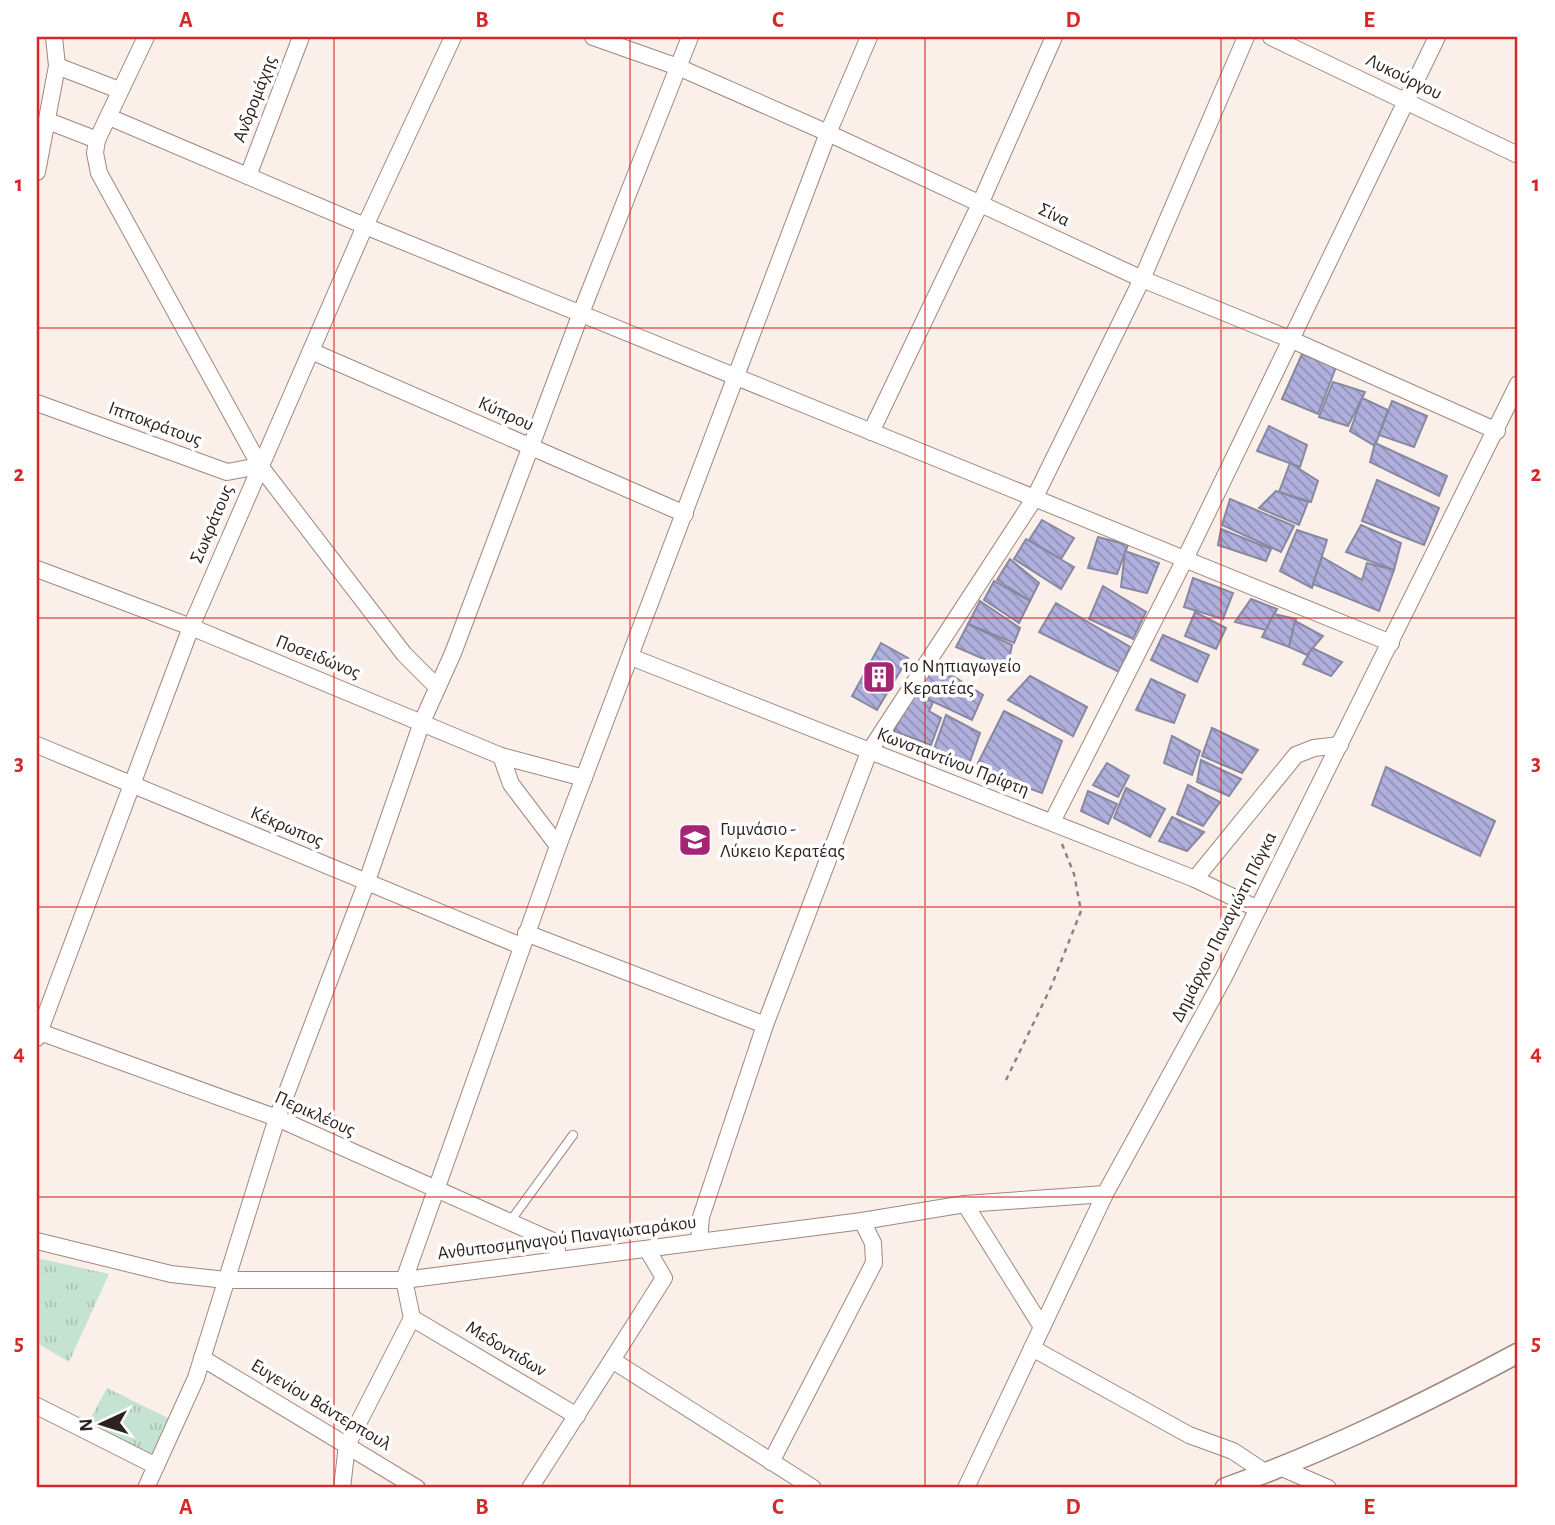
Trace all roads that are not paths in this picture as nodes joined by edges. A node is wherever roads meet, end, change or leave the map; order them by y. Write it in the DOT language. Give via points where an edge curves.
graph roads {
  1 [pos="146,37"];
  2 [pos="300,37"];
  3 [pos="453,37"];
  4 [pos="593,37"];
  5 [pos="690,37"];
  6 [pos="869,37"];
  7 [pos="1054,37"];
  8 [pos="1245,37"];
  9 [pos="1271,37"];
  10 [pos="1437,37"];
  11 [pos="54,42"];
  12 [pos="37,44"];
  13 [pos="57,66"];
  14 [pos="678,67"];
  15 [pos="119,90"];
  16 [pos="1408,103"];
  17 [pos="109,117"];
  18 [pos="48,121"];
  19 [pos="828,133"];
  20 [pos="97,140"];
  21 [pos="1518,155"];
  22 [pos="37,172"];
  23 [pos="248,176"];
  24 [pos="980,204"];
  25 [pos="365,226"];
  26 [pos="1142,279"];
  27 [pos="581,313"];
  28 [pos="1292,340"];
  29 [pos="311,351"];
  30 [pos="736,377"];
  31 [pos="1518,384"];
  32 [pos="37,403"];
  33 [pos="1497,431"];
  34 [pos="871,432"];
  35 [pos="530,447"];
  36 [pos="260,466"];
  37 [pos="1034,499"];
  38 [pos="685,514"];
  39 [pos="1185,559"];
  40 [pos="37,569"];
  41 [pos="191,627"];
  42 [pos="1391,643"];
  43 [pos="631,657"];
  44 [pos="436,686"];
  45 [pos="422,722"];
  46 [pos="1340,745"];
  47 [pos="37,746"];
  48 [pos="869,752"];
  49 [pos="501,756"];
  50 [pos="584,778"];
  51 [pos="133,785"];
  52 [pos="1052,822"];
  53 [pos="558,846"];
  54 [pos="1195,878"];
  55 [pos="366,884"];
  56 [pos="1258,909"];
  57 [pos="523,940"];
  58 [pos="765,1025"];
  59 [pos="38,1034"];
  60 [pos="277,1118"];
  61 [pos="573,1135"];
  62 [pos="433,1190"];
  63 [pos="1105,1194"];
  64 [pos="965,1204"];
  65 [pos="862,1221"];
  66 [pos="509,1223"];
  67 [pos="37,1241"];
  68 [pos="699,1242"];
  69 [pos="647,1249"];
  70 [pos="559,1259"];
  71 [pos="226,1280"];
  72 [pos="404,1280"];
  73 [pos="412,1318"];
  74 [pos="1042,1327"];
  75 [pos="1032,1348"];
  76 [pos="1518,1353"];
  77 [pos="202,1357"];
  78 [pos="612,1360"];
  79 [pos="37,1406"];
  80 [pos="577,1416"];
  81 [pos="348,1445"];
  82 [pos="771,1462"];
  83 [pos="156,1466"];
  84 [pos="1274,1471"];
  85 [pos="146,1488"];
  86 [pos="342,1488"];
  87 [pos="417,1488"];
  88 [pos="530,1488"];
  89 [pos="813,1488"];
  90 [pos="966,1488"];
  91 [pos="1225,1488"];
  92 [pos="1328,1488"];
  1 -- 15 [label="street"];
  2 -- 23 [label="street, Ανδρομάχης"];
  3 -- 25 [label="street, Σωκράτους"];
  4 -- 14 [label="street, Σίνα"];
  5 -- 14 [label="street"];
  6 -- 19 [label="street"];
  7 -- 24 [label="street"];
  8 -- 26 [label="street"];
  9 -- 16 [label="street, Λυκούργου"];
  10 -- 16 [label="street"];
  11 -- 12 [label="street"];
  11 -- 13 [label="street"];
  13 -- 15 [label="street"];
  13 -- 18 [label="street"];
  14 -- 19 [label="street, Σίνα"];
  14 -- 27 [label="street"];
  15 -- 17 [label="street"];
  16 -- 21 [label="street, Λυκούργου"];
  16 -- 28 [label="street"];
  17 -- 20 [label="street"];
  17 -- 23 [label="street"];
  18 -- 20 [label="street"];
  18 -- 22 [label="street"];
  19 -- 24 [label="street, Σίνα"];
  19 -- 30 [label="street"];
  20 -- 36 [label="street" via="99,173"];
  23 -- 25 [label="street"];
  24 -- 26 [label="street, Σίνα"];
  24 -- 34 [label="street"];
  25 -- 27 [label="street"];
  25 -- 29 [label="street, Σωκράτους"];
  26 -- 28 [label="street, Σίνα"];
  26 -- 37 [label="street"];
  27 -- 30 [label="street"];
  27 -- 35 [label="street"];
  28 -- 33 [label="street, Σίνα"];
  28 -- 39 [label="street"];
  29 -- 35 [label="street, Κύπρου"];
  29 -- 36 [label="street, Σωκράτους"];
  30 -- 34 [label="street"];
  30 -- 38 [label="street"];
  31 -- 33 [label="street, Δημάρχου Παναγιώτη Πόγκα"];
  32 -- 36 [label="street, Ιπποκράτους" via="227,472"];
  33 -- 42 [label="street, Δημάρχου Παναγιώτη Πόγκα"];
  34 -- 37 [label="street"];
  35 -- 38 [label="street, Κύπρου"];
  35 -- 44 [label="street" via="453,653"];
  36 -- 41 [label="street, Σωκράτους"];
  36 -- 44 [label="street" via="404,654"];
  37 -- 39 [label="street"];
  37 -- 48 [label="street"];
  38 -- 43 [label="street"];
  39 -- 42 [label="street"];
  39 -- 52 [label="street"];
  40 -- 41 [label="street, Ποσειδώνος"];
  41 -- 45 [label="street, Ποσειδώνος"];
  41 -- 51 [label="street, Σωκράτους"];
  42 -- 46 [label="street, Δημάρχου Παναγιώτη Πόγκα"];
  43 -- 48 [label="street, Κωνσταντίνου Πρίφτη"];
  43 -- 50 [label="street"];
  44 -- 45 [label="street"];
  45 -- 49 [label="street, Ποσειδώνος"];
  45 -- 55 [label="street"];
  46 -- 54 [label="street" via="1296,755"];
  46 -- 56 [label="street, Δημάρχου Παναγιώτη Πόγκα"];
  47 -- 51 [label="street, Κέκρωπος"];
  48 -- 52 [label="street, Κωνσταντίνου Πρίφτη"];
  48 -- 58 [label="street"];
  49 -- 50 [label="street, Ποσειδώνος"];
  49 -- 53 [label="street" via="511,784"];
  50 -- 53 [label="street"];
  51 -- 55 [label="street, Κέκρωπος"];
  51 -- 59 [label="street, Σωκράτους"];
  52 -- 54 [label="street, Κωνσταντίνου Πρίφτη"];
  53 -- 57 [label="street"];
  54 -- 56 [label="street, Κωνσταντίνου Πρίφτη"];
  55 -- 57 [label="street, Κέκρωπος"];
  55 -- 60 [label="street"];
  56 -- 63 [label="street, Δημάρχου Παναγιώτη Πόγκα"];
  57 -- 58 [label="street, Κέκρωπος"];
  57 -- 62 [label="street"];
  58 -- 68 [label="street" via="701,1216"];
  59 -- 60 [label="street, Περικλέους"];
  60 -- 62 [label="street, Περικλέους"];
  60 -- 71 [label="street"];
  61 -- 66 [label="lane"];
  62 -- 66 [label="street, Περικλέους"];
  62 -- 72 [label="street"];
  63 -- 64 [label="street, Ανθυποσμηναγού Παναγιωταράκου"];
  63 -- 74 [label="street, Δημάρχου Παναγιώτη Πόγκα"];
  64 -- 65 [label="street, Ανθυποσμηναγού Παναγιωταράκου"];
  64 -- 74 [label="street"];
  65 -- 68 [label="street, Ανθυποσμηναγού Παναγιωταράκου"];
  65 -- 82 [label="street" via="873,1243 874,1263"];
  66 -- 70 [label="street, Περικλέους" via="555,1242"];
  67 -- 71 [label="street, Ανθυποσμηναγού Παναγιωταράκου" via="171,1274"];
  68 -- 69 [label="street, Ανθυποσμηναγού Παναγιωταράκου"];
  69 -- 70 [label="street, Ανθυποσμηναγού Παναγιωταράκου"];
  69 -- 78 [label="street" via="664,1278"];
  70 -- 72 [label="street, Ανθυποσμηναγού Παναγιωταράκου"];
  71 -- 72 [label="street, Ανθυποσμηναγού Παναγιωταράκου"];
  71 -- 77 [label="street"];
  72 -- 73 [label="street"];
  73 -- 80 [label="street, Μεδοντιδων"];
  73 -- 81 [label="street"];
  74 -- 75 [label="street, Δημάρχου Παναγιώτη Πόγκα"];
  75 -- 84 [label="street" via="1189,1435"];
  75 -- 90 [label="street, Δημάρχου Παναγιώτη Πόγκα"];
  76 -- 84 [label="street" via="1432,1399"];
  77 -- 81 [label="street, Ευγενίου Βάντερπουλ"];
  77 -- 83 [label="street"];
  78 -- 80 [label="street"];
  78 -- 82 [label="street"];
  79 -- 83 [label="street"];
  80 -- 88 [label="street"];
  81 -- 86 [label="street"];
  81 -- 87 [label="street, Ευγενίου Βάντερπουλ"];
  82 -- 89 [label="street"];
  83 -- 85 [label="street"];
  84 -- 91 [label="street"];
  84 -- 92 [label="street"];
}
